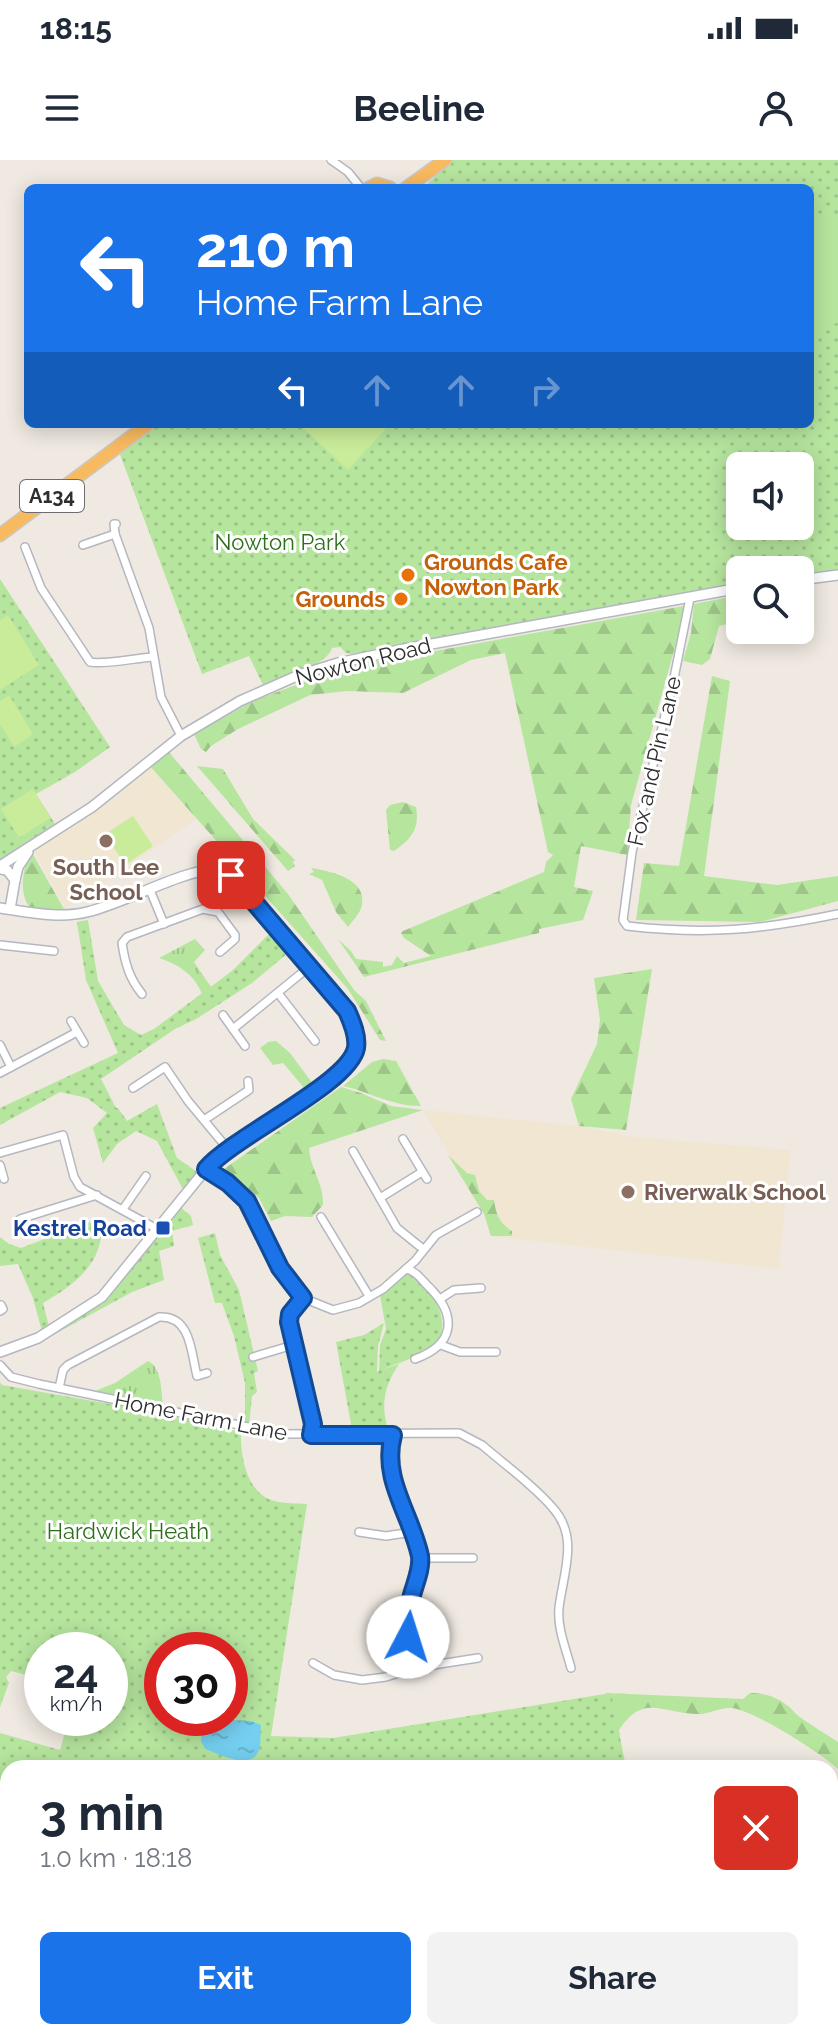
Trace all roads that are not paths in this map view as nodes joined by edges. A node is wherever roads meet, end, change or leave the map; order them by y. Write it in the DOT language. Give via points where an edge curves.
graph roads {
  1 [pos="331,160"];
  2 [pos="445,160"];
  3 [pos="362,184"];
  4 [pos="411,184"];
  5 [pos="143,428"];
  6 [pos="116,524"];
  7 [pos="115,534"];
  8 [pos="0,535"];
  9 [pos="83,546"];
  10 [pos="24,551"];
  11 [pos="838,575"];
  12 [pos="814,578"];
  13 [pos="726,591"];
  14 [pos="690,598"];
  15 [pos="153,657"];
  16 [pos="181,736"];
  17 [pos="33,846"];
  18 [pos="0,868"];
  19 [pos="15,880"];
  20 [pos="150,890"];
  21 [pos="5,909"];
  22 [pos="838,914"];
  23 [pos="164,924"];
  24 [pos="0,945"];
  25 [pos="54,951"];
  26 [pos="220,952"];
  27 [pos="309,967"];
  28 [pos="278,993"];
  29 [pos="142,994"];
  30 [pos="223,1015"];
  31 [pos="71,1021"];
  32 [pos="233,1029"];
  33 [pos="77,1032"];
  34 [pos="315,1041"];
  35 [pos="84,1043"];
  36 [pos="0,1045"];
  37 [pos="245,1046"];
  38 [pos="11,1067"];
  39 [pos="0,1073"];
  40 [pos="248,1081"];
  41 [pos="133,1088"];
  42 [pos="204,1120"];
  43 [pos="403,1139"];
  44 [pos="227,1148"];
  45 [pos="353,1151"];
  46 [pos="0,1153"];
  47 [pos="0,1165"];
  48 [pos="206,1169"];
  49 [pos="146,1176"];
  50 [pos="4,1179"];
  51 [pos="97,1195"];
  52 [pos="380,1198"];
  53 [pos="123,1209"];
  54 [pos="477,1212"];
  55 [pos="321,1217"];
  56 [pos="20,1219"];
  57 [pos="157,1229"];
  58 [pos="423,1249"];
  59 [pos="406,1269"];
  60 [pos="481,1288"];
  61 [pos="369,1296"];
  62 [pos="303,1298"];
  63 [pos="440,1299"];
  64 [pos="1,1305"];
  65 [pos="0,1311"];
  66 [pos="293,1345"];
  67 [pos="441,1345"];
  68 [pos="0,1352"];
  69 [pos="496,1352"];
  70 [pos="253,1357"];
  71 [pos="415,1359"];
  72 [pos="0,1365"];
  73 [pos="207,1373"];
  74 [pos="59,1388"];
  75 [pos="311,1435"];
  76 [pos="393,1435"];
  77 [pos="359,1532"];
  78 [pos="412,1532"];
  79 [pos="420,1558"];
  80 [pos="473,1558"];
  81 [pos="478,1658"];
  82 [pos="313,1663"];
  83 [pos="414,1668"];
  84 [pos="571,1668"];
  1 -- 3 [label="street"];
  2 -- 4 [label="highway"];
  5 -- 8 [label="highway, A134"];
  6 -- 7 [label="street"];
  7 -- 9 [label="street"];
  7 -- 15 [label="street" via="149,628"];
  10 -- 15 [label="street" via="41,588 90,662"];
  11 -- 12 [label="street"];
  13 -- 14 [label="street, Nowton Road"];
  14 -- 16 [label="street, Nowton Road" via="338,663 278,683"];
  14 -- 22 [label="street, Fox and Pin Lane" via="632,852 624,924 711,932"];
  15 -- 16 [label="street" via="161,697"];
  16 -- 17 [label="street, Nowton Road"];
  17 -- 18 [label="street, Nowton Road"];
  17 -- 19 [label="street, Nowton Road"];
  18 -- 19 [label="street, Nowton Road"];
  19 -- 21 [label="street, Nowton Road"];
  20 -- 21 [label="street" via="77,914"];
  20 -- 23 [label="street"];
  20 -- 27 [label="street" via="219,869 231,875"];
  23 -- 26 [label="street" via="203,909 218,912 235,935"];
  23 -- 29 [label="street" via="122,943 130,978"];
  24 -- 25 [label="street"];
  27 -- 28 [label="street"];
  27 -- 44 [label="street" via="347,1011 356,1048 331,1079"];
  28 -- 32 [label="street"];
  28 -- 34 [label="street"];
  30 -- 32 [label="street"];
  31 -- 33 [label="street"];
  32 -- 37 [label="street"];
  33 -- 35 [label="street"];
  33 -- 38 [label="street"];
  36 -- 38 [label="street"];
  38 -- 39 [label="street"];
  40 -- 42 [label="street" via="249,1090"];
  41 -- 42 [label="street" via="165,1067"];
  42 -- 44 [label="street"];
  43 -- 52 [label="street" via="424,1176"];
  44 -- 48 [label="street"];
  45 -- 52 [label="street"];
  46 -- 51 [label="street" via="63,1135 74,1177 80,1187"];
  47 -- 50 [label="street"];
  48 -- 57 [label="street"];
  48 -- 62 [label="street" via="247,1201 280,1268"];
  49 -- 53 [label="street"];
  51 -- 53 [label="street"];
  51 -- 56 [label="street"];
  52 -- 58 [label="street" via="397,1228"];
  53 -- 57 [label="street"];
  54 -- 58 [label="street" via="436,1235"];
  55 -- 61 [label="street"];
  57 -- 68 [label="street" via="102,1297 43,1335"];
  58 -- 59 [label="street"];
  59 -- 61 [label="street"];
  59 -- 63 [label="street"];
  60 -- 63 [label="street" via="454,1290"];
  61 -- 62 [label="street" via="333,1310"];
  62 -- 66 [label="street" via="290,1314"];
  63 -- 67 [label="street" via="448,1321"];
  64 -- 65 [label="street"];
  66 -- 70 [label="street"];
  66 -- 75 [label="street" via="313,1424"];
  67 -- 69 [label="street" via="460,1352"];
  67 -- 71 [label="street"];
  72 -- 74 [label="street, Home Farm Lane" via="11,1377"];
  73 -- 74 [label="street" via="197,1376 184,1327 159,1317 68,1365"];
  74 -- 75 [label="street, Home Farm Lane" via="261,1431"];
  75 -- 76 [label="street, Home Farm Lane"];
  76 -- 78 [label="street" via="391,1475"];
  76 -- 84 [label="street, Home Farm Lane" via="470,1437 554,1508 569,1549 559,1609"];
  77 -- 78 [label="street"];
  78 -- 79 [label="street"];
  79 -- 80 [label="street"];
  79 -- 83 [label="street" via="408,1628"];
  81 -- 83 [label="street"];
  82 -- 83 [label="street" via="334,1675 362,1680"];
}
